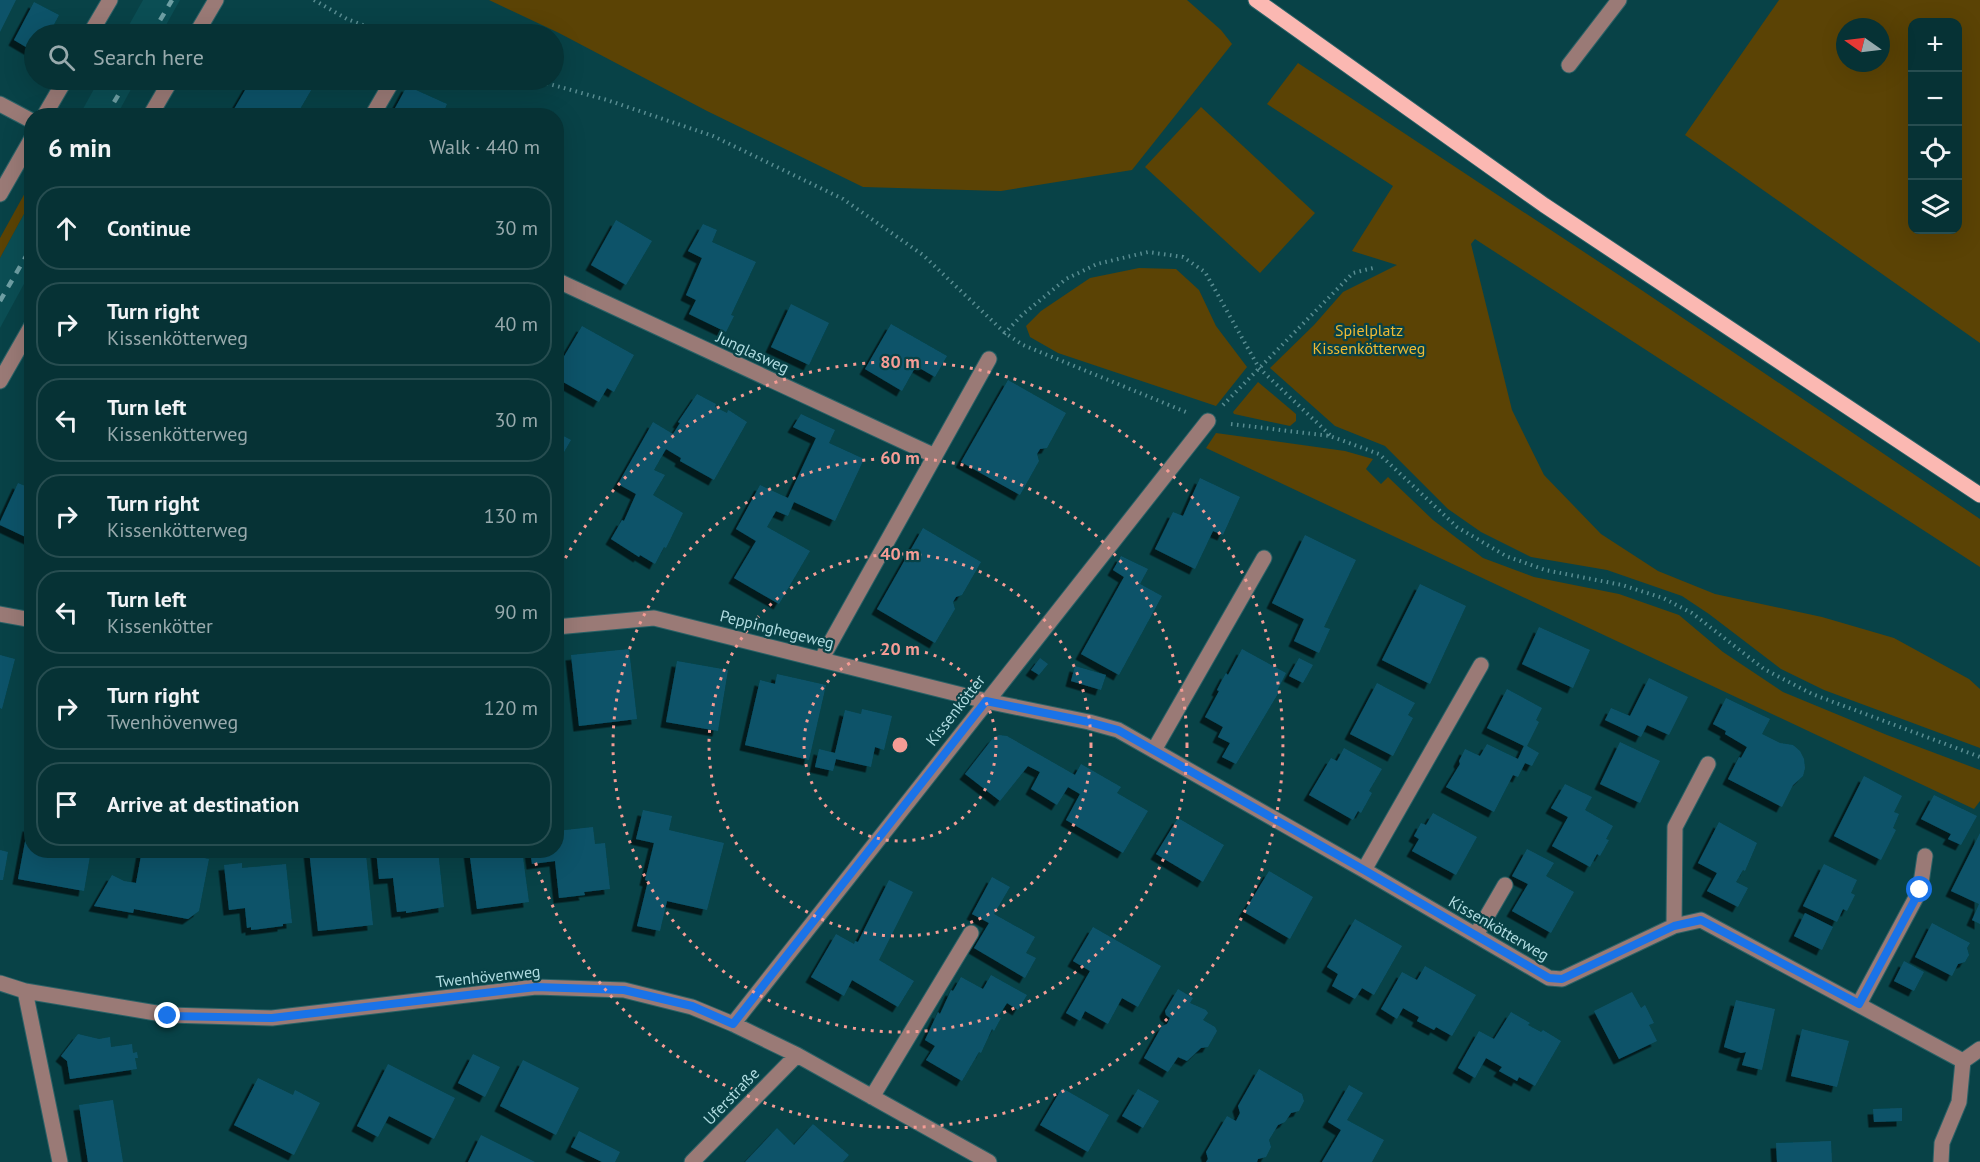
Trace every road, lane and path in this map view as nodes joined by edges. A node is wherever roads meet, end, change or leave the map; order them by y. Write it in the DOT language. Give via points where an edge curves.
graph roads {
  1 [pos="110,0"];
  2 [pos="216,0"];
  3 [pos="314,0"];
  4 [pos="1256,0"];
  5 [pos="1619,0"];
  6 [pos="96,24"];
  7 [pos="202,24"];
  8 [pos="358,24"];
  9 [pos="1569,65"];
  10 [pos="564,88"];
  11 [pos="59,90"];
  12 [pos="165,90"];
  13 [pos="387,90"];
  14 [pos="0,104"];
  15 [pos="49,108"];
  16 [pos="155,108"];
  17 [pos="377,108"];
  18 [pos="24,117"];
  19 [pos="24,152"];
  20 [pos="0,194"];
  21 [pos="1373,268"];
  22 [pos="564,284"];
  23 [pos="1005,333"];
  24 [pos="24,339"];
  25 [pos="989,358"];
  26 [pos="1259,368"];
  27 [pos="0,381"];
  28 [pos="1208,421"];
  29 [pos="1330,436"];
  30 [pos="935,456"];
  31 [pos="1980,495"];
  32 [pos="1264,558"];
  33 [pos="0,614"];
  34 [pos="24,618"];
  35 [pos="564,626"];
  36 [pos="822,658"];
  37 [pos="1481,665"];
  38 [pos="986,701"];
  39 [pos="1154,750"];
  40 [pos="1980,757"];
  41 [pos="1708,764"];
  42 [pos="1925,856"];
  43 [pos="1364,870"];
  44 [pos="1505,885"];
  45 [pos="1674,926"];
  46 [pos="971,933"];
  47 [pos="1476,935"];
  48 [pos="0,983"];
  49 [pos="25,991"];
  50 [pos="1859,1004"];
  51 [pos="733,1024"];
  52 [pos="1980,1049"];
  53 [pos="796,1055"];
  54 [pos="1963,1061"];
  55 [pos="872,1097"];
  56 [pos="60,1162"];
  57 [pos="692,1162"];
  58 [pos="989,1162"];
  59 [pos="1941,1162"];
  1 -- 6 [label="street"];
  2 -- 7 [label="street"];
  3 -- 8 [label="path"];
  4 -- 31 [label="main road" via="1544,205"];
  5 -- 9 [label="street"];
  10 -- 23 [label="path" via="713,136 843,199 923,255"];
  11 -- 15 [label="street"];
  12 -- 16 [label="street"];
  13 -- 17 [label="street"];
  14 -- 18 [label="street"];
  19 -- 20 [label="street"];
  21 -- 26 [label="path" via="1353,273"];
  22 -- 30 [label="street, Junglasweg"];
  23 -- 25 [label="path"];
  23 -- 26 [label="path" via="1066,279 1097,264 1148,252 1183,257 1206,273"];
  23 -- 28 [label="path" via="1023,345"];
  24 -- 27 [label="street"];
  25 -- 30 [label="street"];
  26 -- 28 [label="path"];
  26 -- 29 [label="path"];
  28 -- 29 [label="path"];
  28 -- 38 [label="street, Kissenkötter"];
  29 -- 40 [label="path" via="1379,454 1457,527 1506,556 1545,570 1622,585 1663,598 1692,613 1764,669 1812,694"];
  30 -- 36 [label="street"];
  32 -- 39 [label="street"];
  33 -- 34 [label="street"];
  35 -- 36 [label="street, Peppinghegeweg" via="654,618"];
  36 -- 38 [label="street, Peppinghegeweg"];
  37 -- 43 [label="street"];
  38 -- 39 [label="street, Kissenkötterweg" via="1118,730"];
  38 -- 51 [label="street, Kissenkötter"];
  39 -- 43 [label="street, Kissenkötterweg"];
  41 -- 45 [label="street" via="1675,827"];
  42 -- 50 [label="street" via="1920,890"];
  43 -- 47 [label="street, Kissenkötterweg"];
  44 -- 47 [label="street"];
  45 -- 47 [label="street, Kissenkötterweg" via="1562,979 1549,978"];
  45 -- 50 [label="street, Kissenkötterweg" via="1701,920"];
  46 -- 55 [label="street"];
  48 -- 49 [label="street, Twenhövenweg"];
  49 -- 51 [label="street, Twenhövenweg" via="168,1016 272,1018 536,987 624,990 692,1006"];
  49 -- 56 [label="street"];
  50 -- 54 [label="street, Kissenkötterweg"];
  51 -- 53 [label="street, Twenhövenweg"];
  52 -- 54 [label="street"];
  53 -- 55 [label="street, Twenhövenweg"];
  53 -- 57 [label="street, Uferstraße"];
  54 -- 59 [label="street" via="1959,1102 1942,1143"];
  55 -- 58 [label="street, Twenhövenweg"];
}
